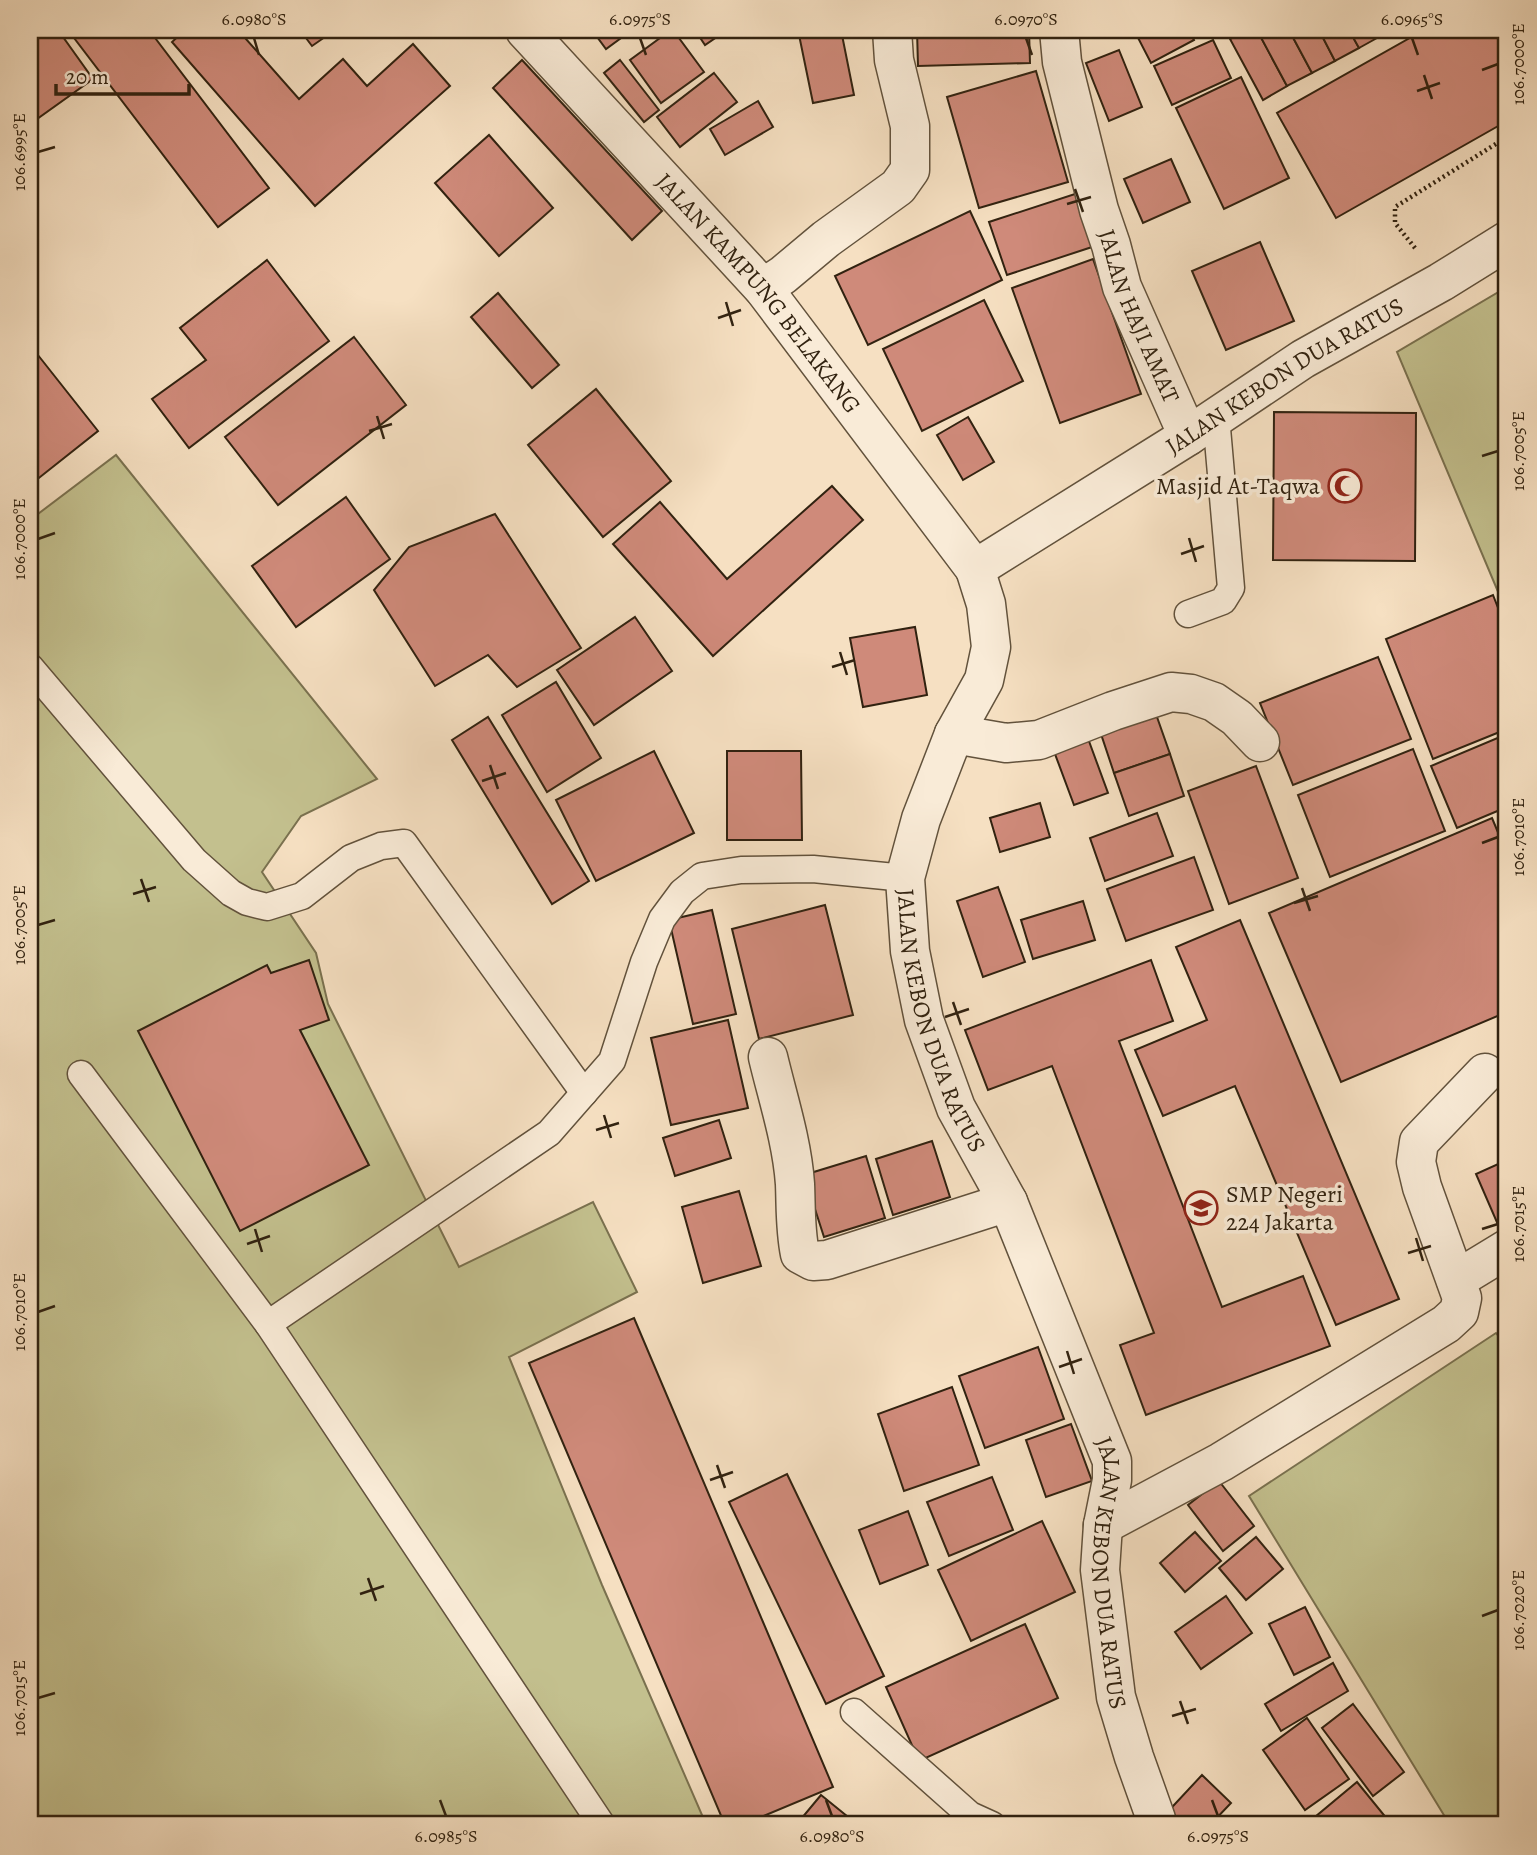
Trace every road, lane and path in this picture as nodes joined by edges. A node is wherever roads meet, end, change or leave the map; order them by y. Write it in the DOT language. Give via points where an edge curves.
graph roads {
  1 [pos="525,30"];
  2 [pos="892,30"];
  3 [pos="1059,30"];
  4 [pos="1507,137"];
  5 [pos="1507,241"];
  6 [pos="1441,282"];
  7 [pos="763,288"];
  8 [pos="1202,426"];
  9 [pos="975,569"];
  10 [pos="1188,614"];
  11 [pos="30,667"];
  12 [pos="954,734"];
  13 [pos="1260,742"];
  14 [pos="905,878"];
  15 [pos="768,1057"];
  16 [pos="1485,1073"];
  17 [pos="81,1074"];
  18 [pos="584,1093"];
  19 [pos="1007,1202"];
  20 [pos="1507,1250"];
  21 [pos="1456,1280"];
  22 [pos="268,1324"];
  23 [pos="1103,1525"];
  24 [pos="853,1712"];
  25 [pos="602,1825"];
  26 [pos="992,1825"];
  27 [pos="1154,1825"];
  1 -- 7 [label="street, JALAN KAMPUNG BELAKANG"];
  2 -- 7 [label="street" via="894,60 910,126 910,170 898,187"];
  3 -- 8 [label="street, JALAN HAJI AMAT" via="1062,62 1122,287"];
  4 -- 6 [label="path" via="1395,207 1395,223"];
  5 -- 6 [label="street, JALAN KEBON DUA RATUS"];
  6 -- 8 [label="street, JALAN KEBON DUA RATUS" via="1303,359"];
  7 -- 9 [label="street, JALAN KAMPUNG BELAKANG"];
  8 -- 9 [label="street, JALAN KEBON DUA RATUS"];
  8 -- 10 [label="lane" via="1231,588 1223,601"];
  9 -- 12 [label="street, JALAN KEBON DUA RATUS" via="986,604 991,647 984,680"];
  11 -- 18 [label="lane" via="194,860 247,902 267,907 302,896 351,858 404,843"];
  12 -- 13 [label="street" via="1006,743 1040,740 1171,692 1214,702"];
  12 -- 14 [label="street, JALAN KEBON DUA RATUS" via="921,819"];
  14 -- 18 [label="lane" via="813,869 740,870 702,876 682,891 662,919 612,1061"];
  14 -- 19 [label="street, JALAN KEBON DUA RATUS" via="910,951 924,1020 956,1108"];
  15 -- 19 [label="street" via="790,1145 800,1254 813,1261 827,1260"];
  16 -- 21 [label="street" via="1419,1142 1416,1162"];
  17 -- 22 [label="lane"];
  18 -- 22 [label="lane" via="549,1133"];
  19 -- 23 [label="street, JALAN KEBON DUA RATUS" via="1112,1461"];
  20 -- 21 [label="street"];
  21 -- 23 [label="street" via="1462,1298 1459,1312 1446,1324 1221,1462"];
  22 -- 25 [label="lane"];
  23 -- 27 [label="street, JALAN KEBON DUA RATUS" via="1100,1570 1116,1697 1156,1819"];
  24 -- 26 [label="lane" via="970,1815"];
}
